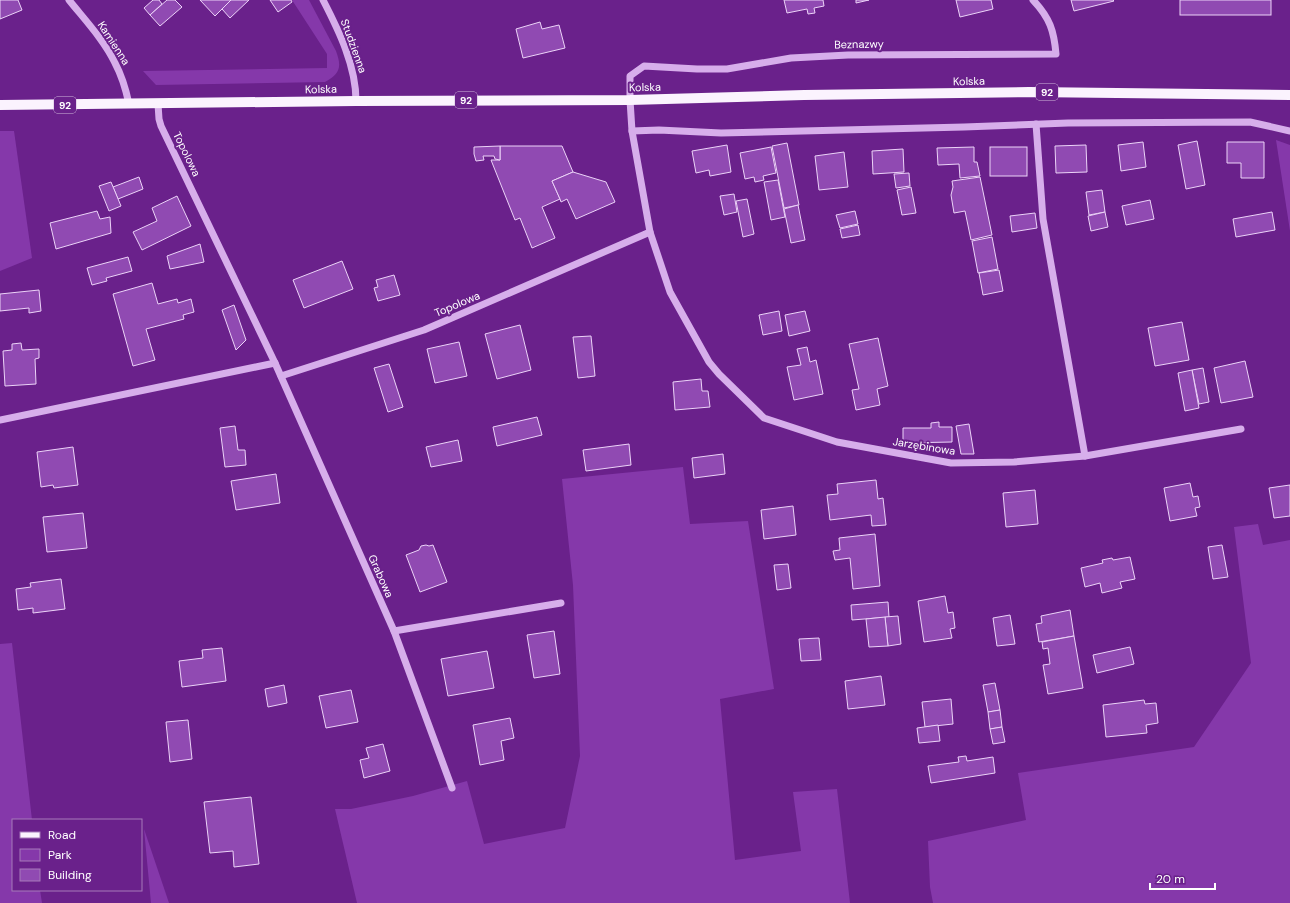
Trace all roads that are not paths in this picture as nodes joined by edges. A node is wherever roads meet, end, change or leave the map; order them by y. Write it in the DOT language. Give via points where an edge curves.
graph roads {
  1 [pos="69,0"];
  2 [pos="323,0"];
  3 [pos="1033,0"];
  4 [pos="1290,95"];
  5 [pos="630,100"];
  6 [pos="356,101"];
  7 [pos="129,104"];
  8 [pos="158,104"];
  9 [pos="0,106"];
  10 [pos="1036,124"];
  11 [pos="632,131"];
  12 [pos="1290,131"];
  13 [pos="650,232"];
  14 [pos="275,363"];
  15 [pos="281,376"];
  16 [pos="0,420"];
  17 [pos="1241,429"];
  18 [pos="1085,456"];
  19 [pos="561,603"];
  20 [pos="394,631"];
  21 [pos="452,788"];
  1 -- 7 [label="street, Kamienna" via="115,62"];
  2 -- 6 [label="street, Studzienna" via="347,54 355,83"];
  3 -- 5 [label="street, Beznazwy" via="1051,25 1056,54 848,55 791,58 727,69 644,66 630,76"];
  4 -- 5 [label="main road, Kolska / 92" via="1029,92"];
  5 -- 6 [label="main road, Kolska / 92"];
  5 -- 11 [label="street"];
  6 -- 8 [label="main road, Kolska / 92"];
  7 -- 8 [label="main road, Kolska / 92"];
  7 -- 9 [label="main road, Kolska / 92"];
  8 -- 14 [label="street, Topolowa" via="161,126"];
  10 -- 11 [label="street" via="721,133"];
  10 -- 12 [label="street" via="1250,122"];
  10 -- 18 [label="street" via="1043,219"];
  11 -- 13 [label="street"];
  13 -- 15 [label="street, Topolowa" via="424,330"];
  13 -- 18 [label="street, Jarzębinowa" via="670,292 706,356 719,374 764,418 837,442 952,463 1014,462"];
  14 -- 15 [label="street, Topolowa"];
  14 -- 16 [label="street"];
  15 -- 20 [label="street, Grabowa"];
  17 -- 18 [label="street, Jarzębinowa"];
  19 -- 20 [label="street"];
  20 -- 21 [label="street, Grabowa"];
}
